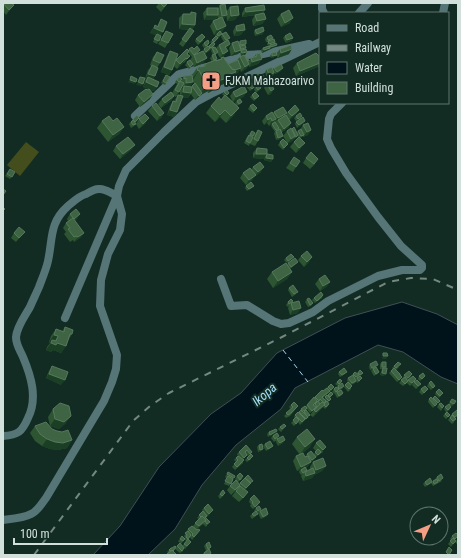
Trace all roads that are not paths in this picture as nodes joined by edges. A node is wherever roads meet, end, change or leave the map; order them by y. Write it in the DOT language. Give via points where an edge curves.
graph roads {
  1 [pos="368,3"];
  2 [pos="360,12"];
  3 [pos="319,42"];
  4 [pos="319,42"];
  5 [pos="341,104"];
  6 [pos="135,116"];
  7 [pos="117,196"];
  8 [pos="221,279"];
  9 [pos="65,318"];
  10 [pos="3,436"];
  11 [pos="3,520"];
  1 -- 2 [label="street"];
  3 -- 6 [label="street" via="246,55 179,74"];
  4 -- 7 [label="street" via="196,102 126,170"];
  5 -- 8 [label="street" via="329,120 327,139 331,148 378,217 422,268 378,276 328,301 313,312 281,324 247,305 231,306"];
  7 -- 9 [label="street"];
  7 -- 10 [label="street" via="95,189 80,196 60,213 54,226 48,262 16,336 17,345 30,373 33,397 31,413 24,428 12,435"];
  7 -- 11 [label="street" via="122,214 120,230 108,254 100,306 117,355 112,382 104,401 36,511 26,516"];
}
